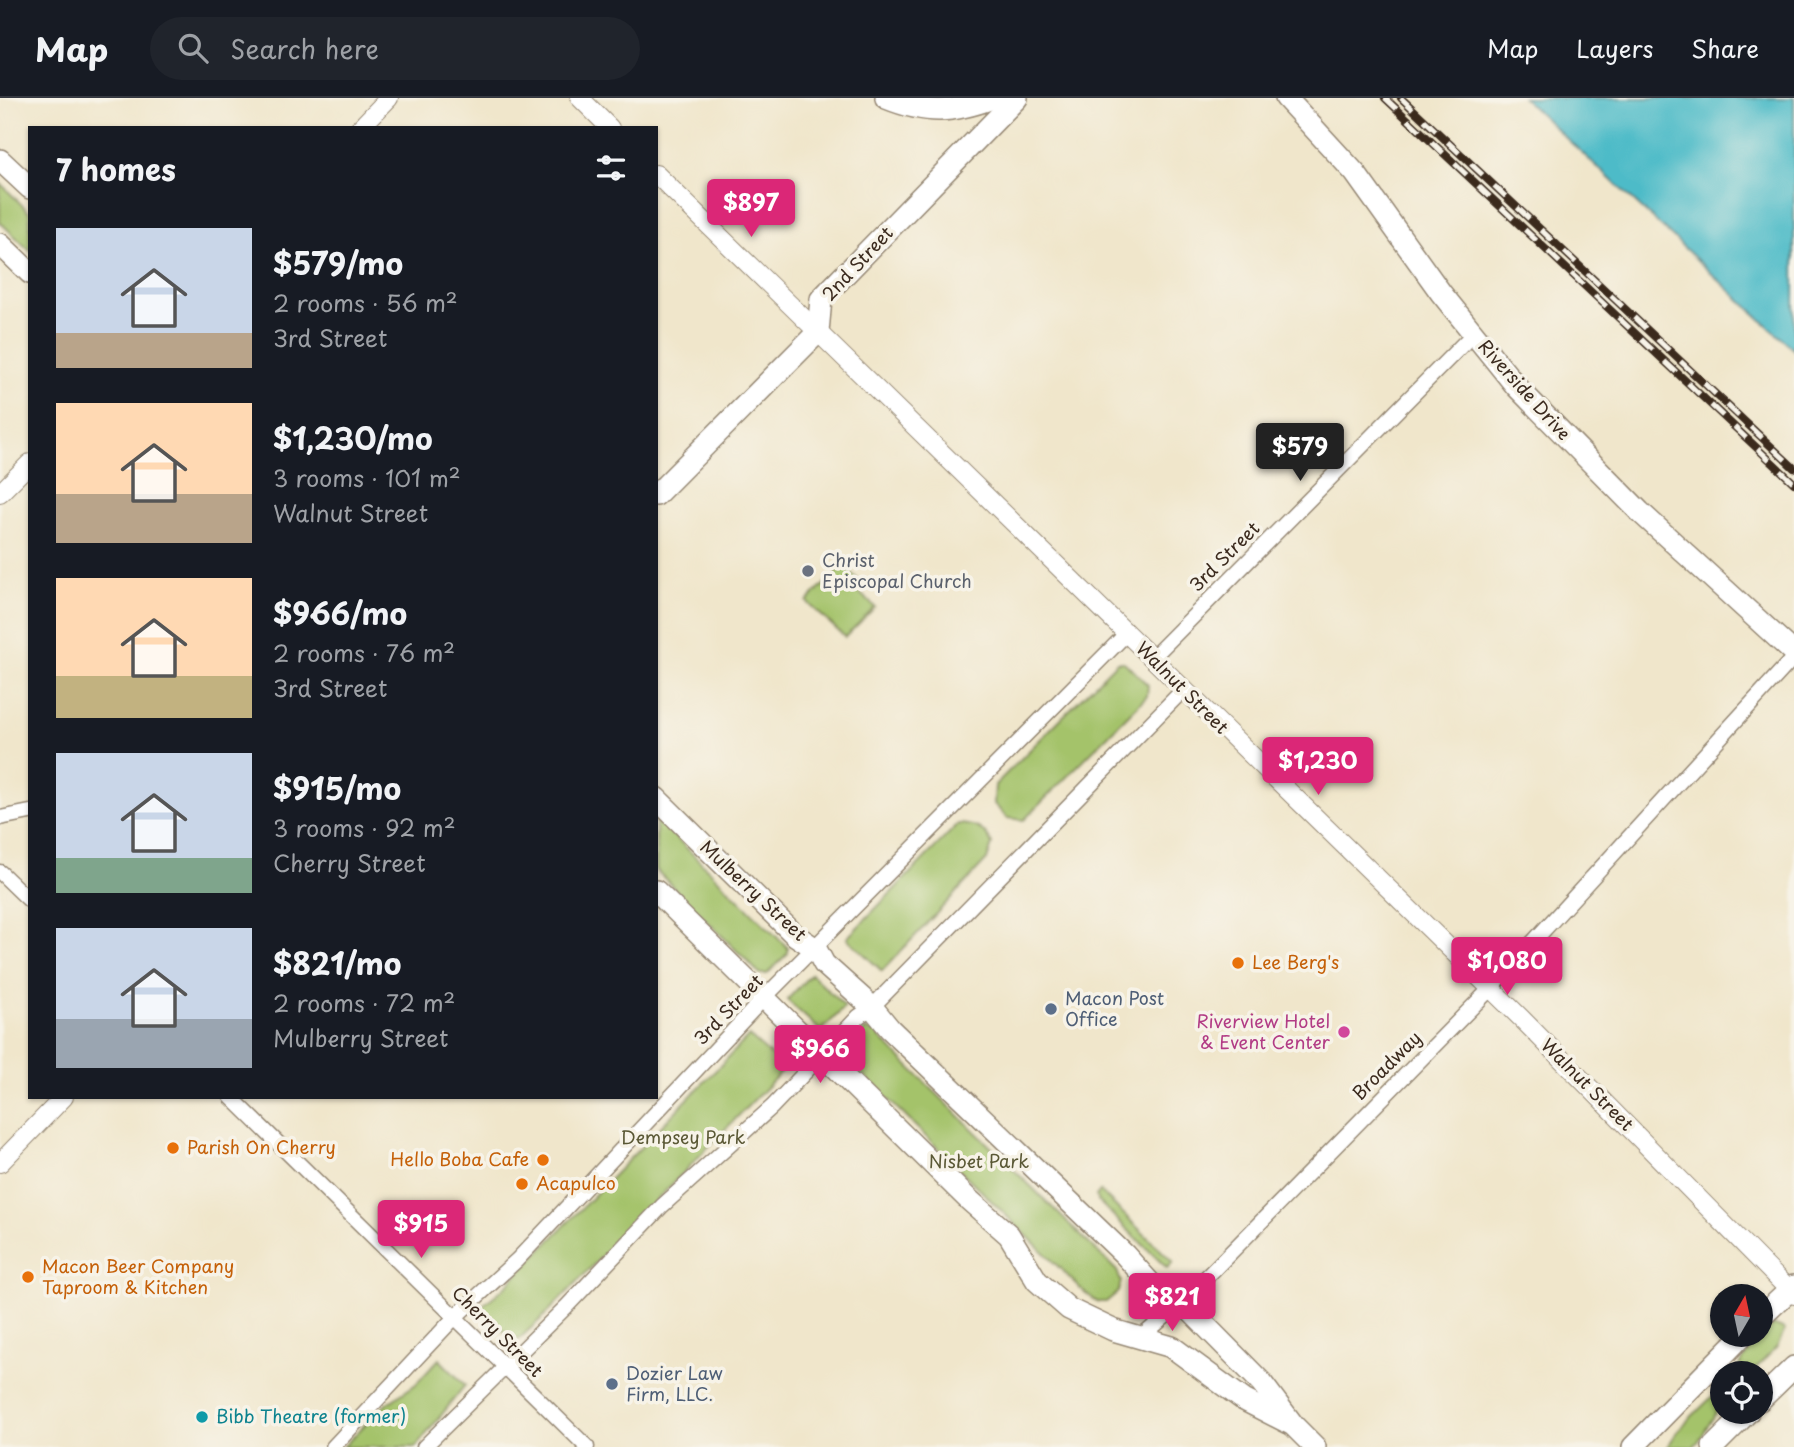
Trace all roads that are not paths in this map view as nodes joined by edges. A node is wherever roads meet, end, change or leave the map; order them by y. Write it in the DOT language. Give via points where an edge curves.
graph roads {
  1 [pos="389,98"];
  2 [pos="580,98"];
  3 [pos="886,98"];
  4 [pos="993,98"];
  5 [pos="1017,98"];
  6 [pos="1286,98"];
  7 [pos="362,126"];
  8 [pos="608,126"];
  9 [pos="0,160"];
  10 [pos="658,176"];
  11 [pos="28,186"];
  12 [pos="0,244"];
  13 [pos="28,270"];
  14 [pos="818,332"];
  15 [pos="1473,334"];
  16 [pos="28,465"];
  17 [pos="0,493"];
  18 [pos="658,493"];
  19 [pos="1127,633"];
  20 [pos="1794,655"];
  21 [pos="1152,658"];
  22 [pos="1183,690"];
  23 [pos="658,800"];
  24 [pos="28,812"];
  25 [pos="0,818"];
  26 [pos="0,872"];
  27 [pos="658,893"];
  28 [pos="28,899"];
  29 [pos="816,949"];
  30 [pos="1489,990"];
  31 [pos="764,998"];
  32 [pos="872,1007"];
  33 [pos="823,1055"];
  34 [pos="62,1099"];
  35 [pos="233,1099"];
  36 [pos="0,1163"];
  37 [pos="1792,1290"];
  38 [pos="1182,1302"];
  39 [pos="1773,1307"];
  40 [pos="455,1317"];
  41 [pos="1140,1338"];
  42 [pos="1730,1348"];
  43 [pos="1794,1367"];
  44 [pos="506,1368"];
  45 [pos="1773,1387"];
  46 [pos="1736,1424"];
  47 [pos="1294,1426"];
  48 [pos="333,1447"];
  49 [pos="424,1447"];
  50 [pos="587,1447"];
  51 [pos="1315,1447"];
  52 [pos="1633,1447"];
  53 [pos="1713,1447"];
  1 -- 7 [label="street"];
  2 -- 8 [label="street"];
  3 -- 4 [label="main road" via="934,111 960,110"];
  5 -- 14 [label="main road, 2nd Street" via="821,299"];
  6 -- 15 [label="main road, Riverside Drive" via="1355,173"];
  9 -- 11 [label="main road"];
  10 -- 14 [label="street, Walnut Street"];
  12 -- 13 [label="main road"];
  14 -- 18 [label="main road"];
  14 -- 19 [label="street, Walnut Street"];
  15 -- 20 [label="main road, Riverside Drive" via="1516,386 1640,512"];
  15 -- 21 [label="street, 3rd Street"];
  16 -- 17 [label="street"];
  19 -- 21 [label="street, Walnut Street"];
  19 -- 29 [label="street, 3rd Street"];
  20 -- 30 [label="street, Broadway"];
  21 -- 22 [label="street, Walnut Street"];
  22 -- 30 [label="street, Walnut Street"];
  22 -- 32 [label="street"];
  23 -- 29 [label="main road, Mulberry Street" via="787,927"];
  24 -- 25 [label="street"];
  26 -- 28 [label="street"];
  27 -- 31 [label="main road, Mulberry Street"];
  29 -- 31 [label="street, 3rd Street"];
  29 -- 32 [label="main road, Mulberry Street" via="824,964"];
  30 -- 37 [label="street, Walnut Street"];
  30 -- 38 [label="street, Broadway"];
  31 -- 33 [label="main road, Mulberry Street"];
  31 -- 40 [label="street, 3rd Street" via="517,1260"];
  32 -- 33 [label="street"];
  32 -- 38 [label="main road, Mulberry Street" via="1152,1285"];
  33 -- 41 [label="main road, Mulberry Street" via="1009,1235 1037,1281 1090,1322"];
  33 -- 44 [label="street" via="663,1206"];
  34 -- 36 [label="street"];
  35 -- 40 [label="street, Cherry Street"];
  37 -- 39 [label="main road"];
  38 -- 41 [label="street, Broadway"];
  38 -- 47 [label="main road, Mulberry Street" via="1261,1381"];
  40 -- 44 [label="street, Cherry Street"];
  40 -- 48 [label="street, 3rd Street"];
  41 -- 47 [label="main road, Mulberry Street" via="1172,1347 1244,1400"];
  42 -- 52 [label="main road"];
  43 -- 45 [label="main road"];
  44 -- 49 [label="street"];
  44 -- 50 [label="street, Cherry Street"];
  46 -- 53 [label="main road"];
  47 -- 51 [label="main road, Mulberry Street"];
}
